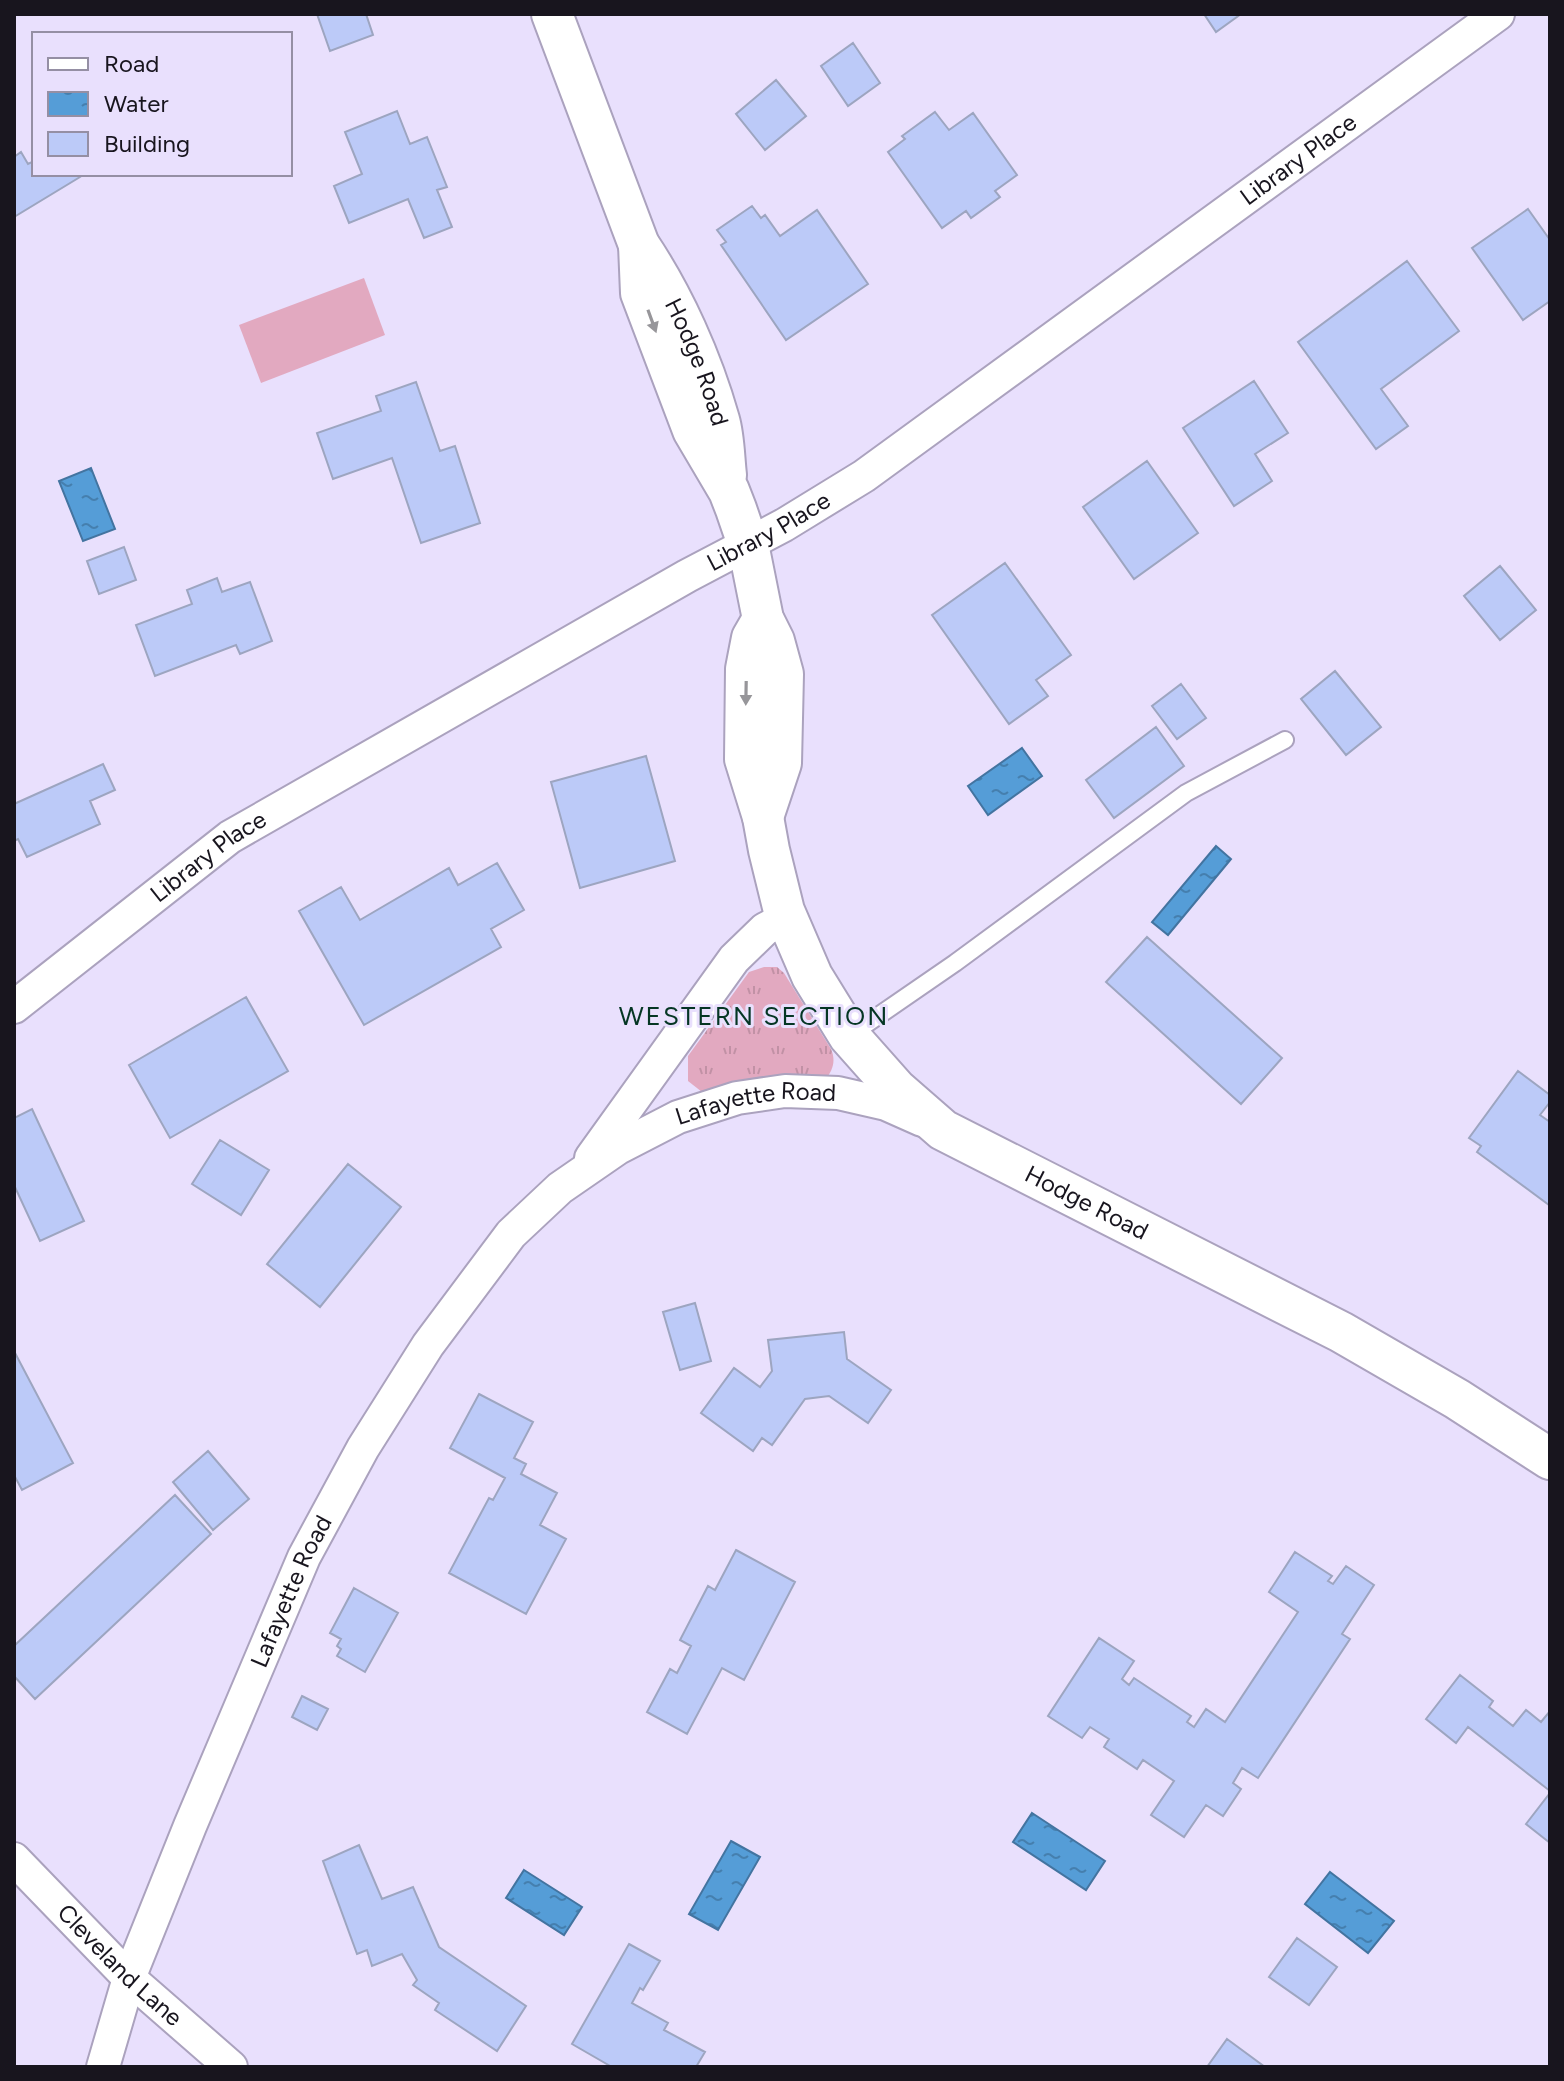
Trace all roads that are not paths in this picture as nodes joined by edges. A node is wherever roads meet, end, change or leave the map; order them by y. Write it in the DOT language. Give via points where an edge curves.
graph roads {
  1 [pos="552,14"];
  2 [pos="1498,14"];
  3 [pos="748,544"];
  4 [pos="1285,740"];
  5 [pos="787,918"];
  6 [pos="14,1007"];
  7 [pos="849,1036"];
  8 [pos="943,1130"];
  9 [pos="579,1175"];
  10 [pos="1550,1459"];
  11 [pos="14,1859"];
  12 [pos="129,1978"];
  13 [pos="103,2067"];
  14 [pos="231,2067"];
  1 -- 3 [label="street, Hodge Road" via="639,245 641,293 693,430 728,490"];
  2 -- 3 [label="street, Library Place" via="864,476"];
  3 -- 5 [label="street, Hodge Road" via="763,619 752,638 746,669 745,759"];
  3 -- 6 [label="street, Library Place" via="230,837"];
  4 -- 7 [label="lane" via="1186,793"];
  5 -- 7 [label="street, Hodge Road" via="812,976"];
  5 -- 9 [label="street, Lafayette Road" via="765,929 734,959"];
  7 -- 8 [label="street, Hodge Road" via="896,1089"];
  8 -- 9 [label="street, Lafayette Road" via="886,1104 838,1093 785,1091 737,1098 678,1117"];
  8 -- 10 [label="street, Hodge Road" via="1341,1332"];
  9 -- 12 [label="street, Lafayette Road" via="511,1234 428,1345 363,1448 304,1557"];
  11 -- 12 [label="street, Cleveland Lane"];
  12 -- 13 [label="street, Lafayette Road"];
  12 -- 14 [label="street, Cleveland Lane"];
}
